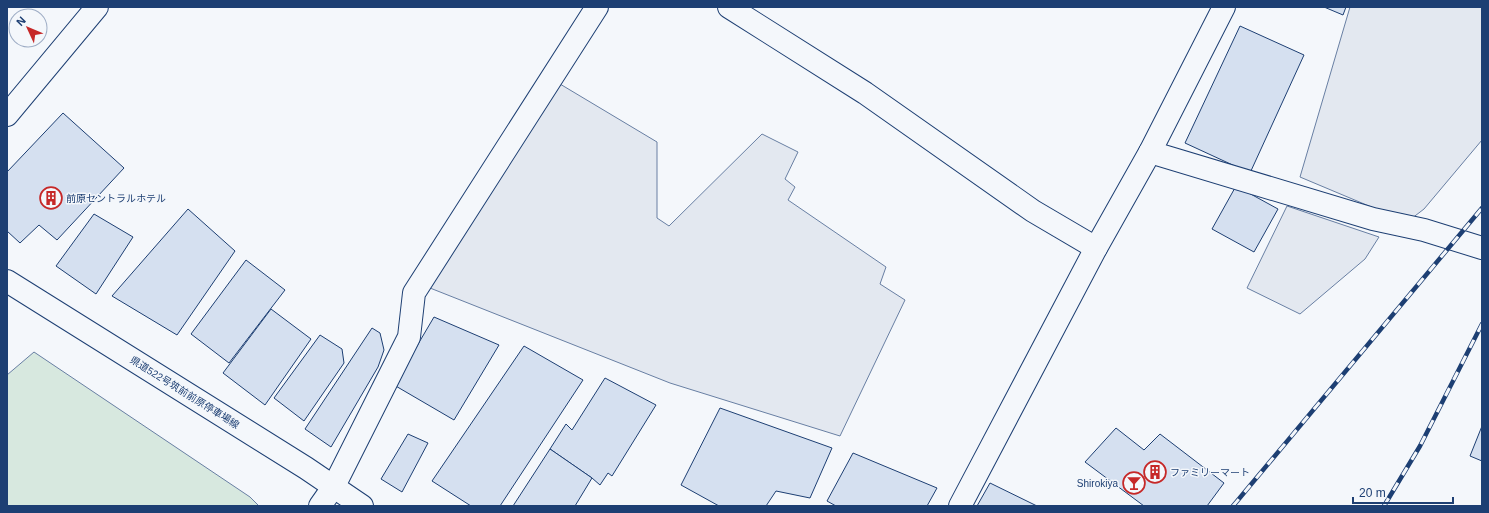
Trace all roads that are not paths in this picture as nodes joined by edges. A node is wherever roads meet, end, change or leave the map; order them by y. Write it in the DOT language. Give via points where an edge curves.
graph roads {
  1 [pos="97,7"];
  2 [pos="597,7"];
  3 [pos="729,7"];
  4 [pos="1224,7"];
  5 [pos="7,115"];
  6 [pos="1150,152"];
  7 [pos="1096,248"];
  8 [pos="1482,248"];
  9 [pos="7,281"];
  10 [pos="336,496"];
  11 [pos="320,506"];
  12 [pos="362,506"];
  13 [pos="960,506"];
  1 -- 5 [label="main road"];
  2 -- 10 [label="main road" via="414,293 409,337"];
  3 -- 7 [label="main road" via="865,93 1033,211"];
  4 -- 6 [label="main road"];
  6 -- 7 [label="main road"];
  6 -- 8 [label="main road" via="1373,219 1424,230"];
  7 -- 13 [label="main road"];
  9 -- 10 [label="main road, 県道522号筑前前原停車場線"];
  10 -- 11 [label="main road"];
  10 -- 12 [label="main road, 県道522号筑前前原停車場線"];
}
